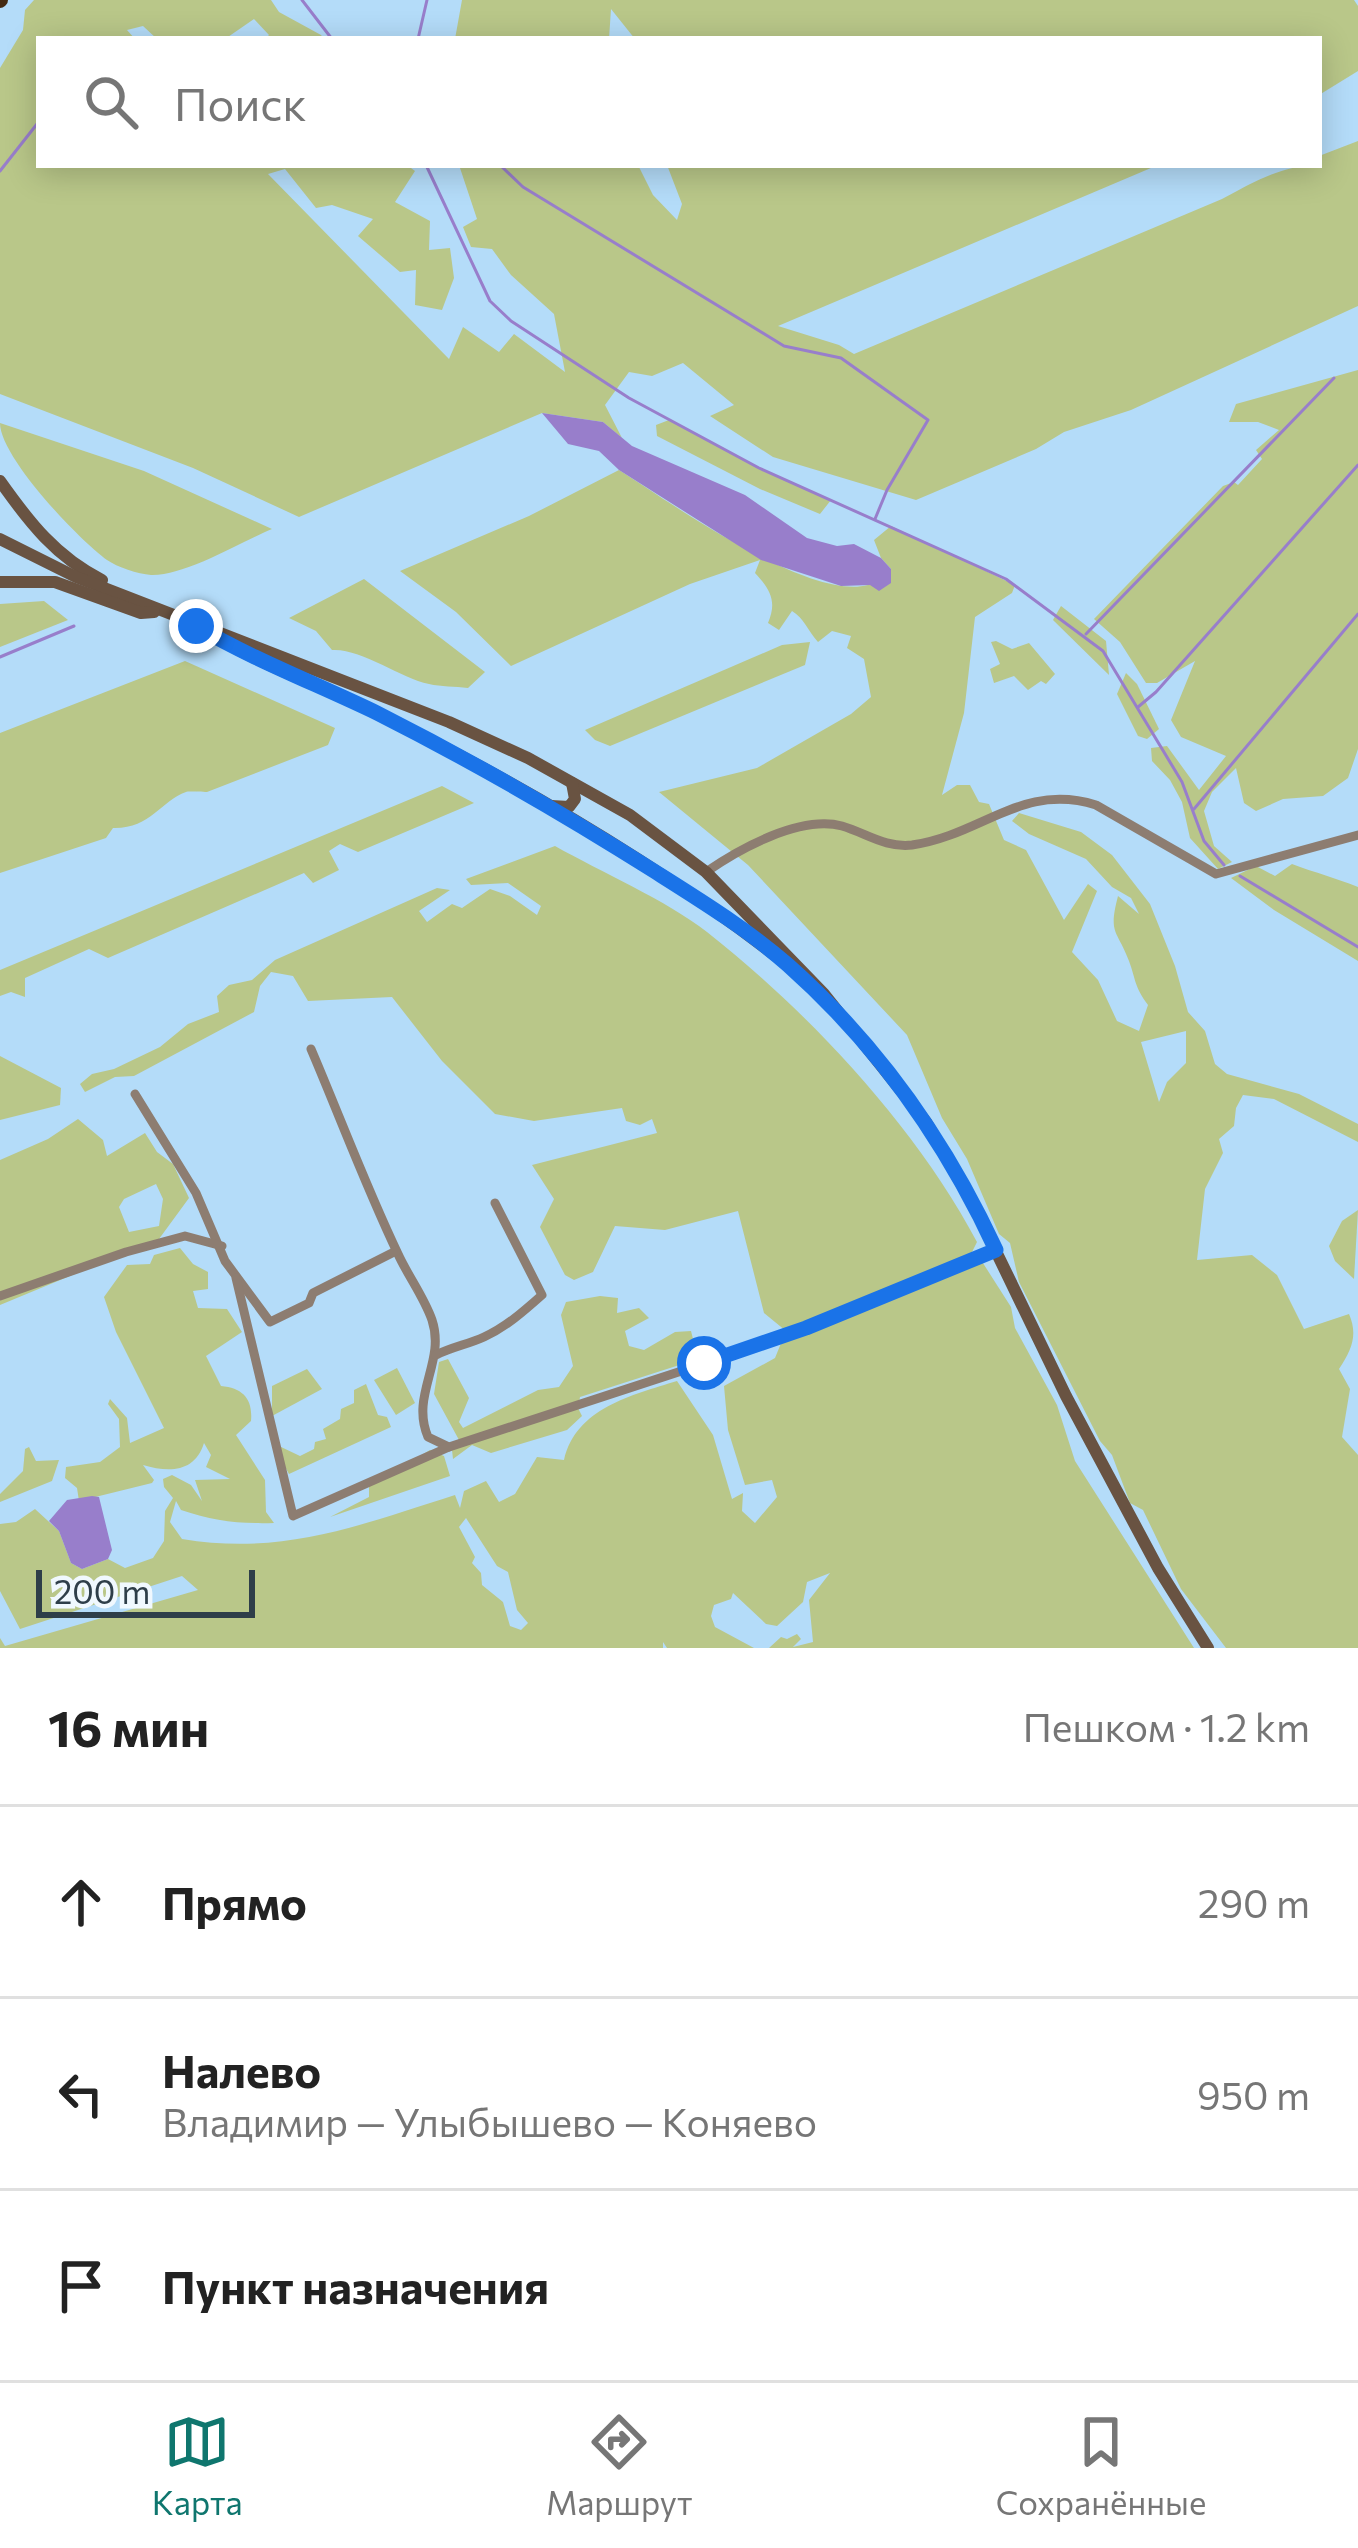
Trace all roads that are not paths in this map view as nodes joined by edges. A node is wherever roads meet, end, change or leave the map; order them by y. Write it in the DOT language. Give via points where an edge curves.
graph roads {
  1 [pos="0,481"];
  2 [pos="0,539"];
  3 [pos="0,582"];
  4 [pos="161,611"];
  5 [pos="196,626"];
  6 [pos="572,783"];
  7 [pos="544,804"];
  8 [pos="1358,835"];
  9 [pos="706,872"];
  10 [pos="850,1026"];
  11 [pos="310,1048"];
  12 [pos="135,1094"];
  13 [pos="495,1203"];
  14 [pos="222,1246"];
  15 [pos="996,1250"];
  16 [pos="396,1251"];
  17 [pos="236,1278"];
  18 [pos="0,1296"];
  19 [pos="436,1355"];
  20 [pos="449,1447"];
  21 [pos="1208,1648"];
  1 -- 4 [label="main road" via="68,561"];
  2 -- 4 [label="main road"];
  3 -- 4 [label="main road" via="56,582 141,613"];
  4 -- 5 [label="main road"];
  5 -- 6 [label="main road" via="448,722"];
  5 -- 7 [label="main road"];
  6 -- 7 [label="main road" via="569,807"];
  6 -- 9 [label="main road"];
  7 -- 10 [label="main road" via="734,923"];
  8 -- 9 [label="street" via="1216,874 1096,806 1050,798 913,844 810,826 766,838"];
  9 -- 10 [label="main road"];
  10 -- 15 [label="main road" via="926,1123"];
  11 -- 16 [label="street"];
  12 -- 14 [label="street"];
  13 -- 19 [label="street" via="542,1294 480,1340"];
  14 -- 17 [label="street"];
  14 -- 18 [label="street" via="185,1236"];
  15 -- 20 [label="street" via="761,1345"];
  15 -- 21 [label="main road" via="1158,1568"];
  16 -- 17 [label="street" via="270,1322"];
  16 -- 19 [label="street" via="431,1320"];
  17 -- 20 [label="street" via="293,1516"];
  19 -- 20 [label="street" via="420,1419 428,1437"];
}
